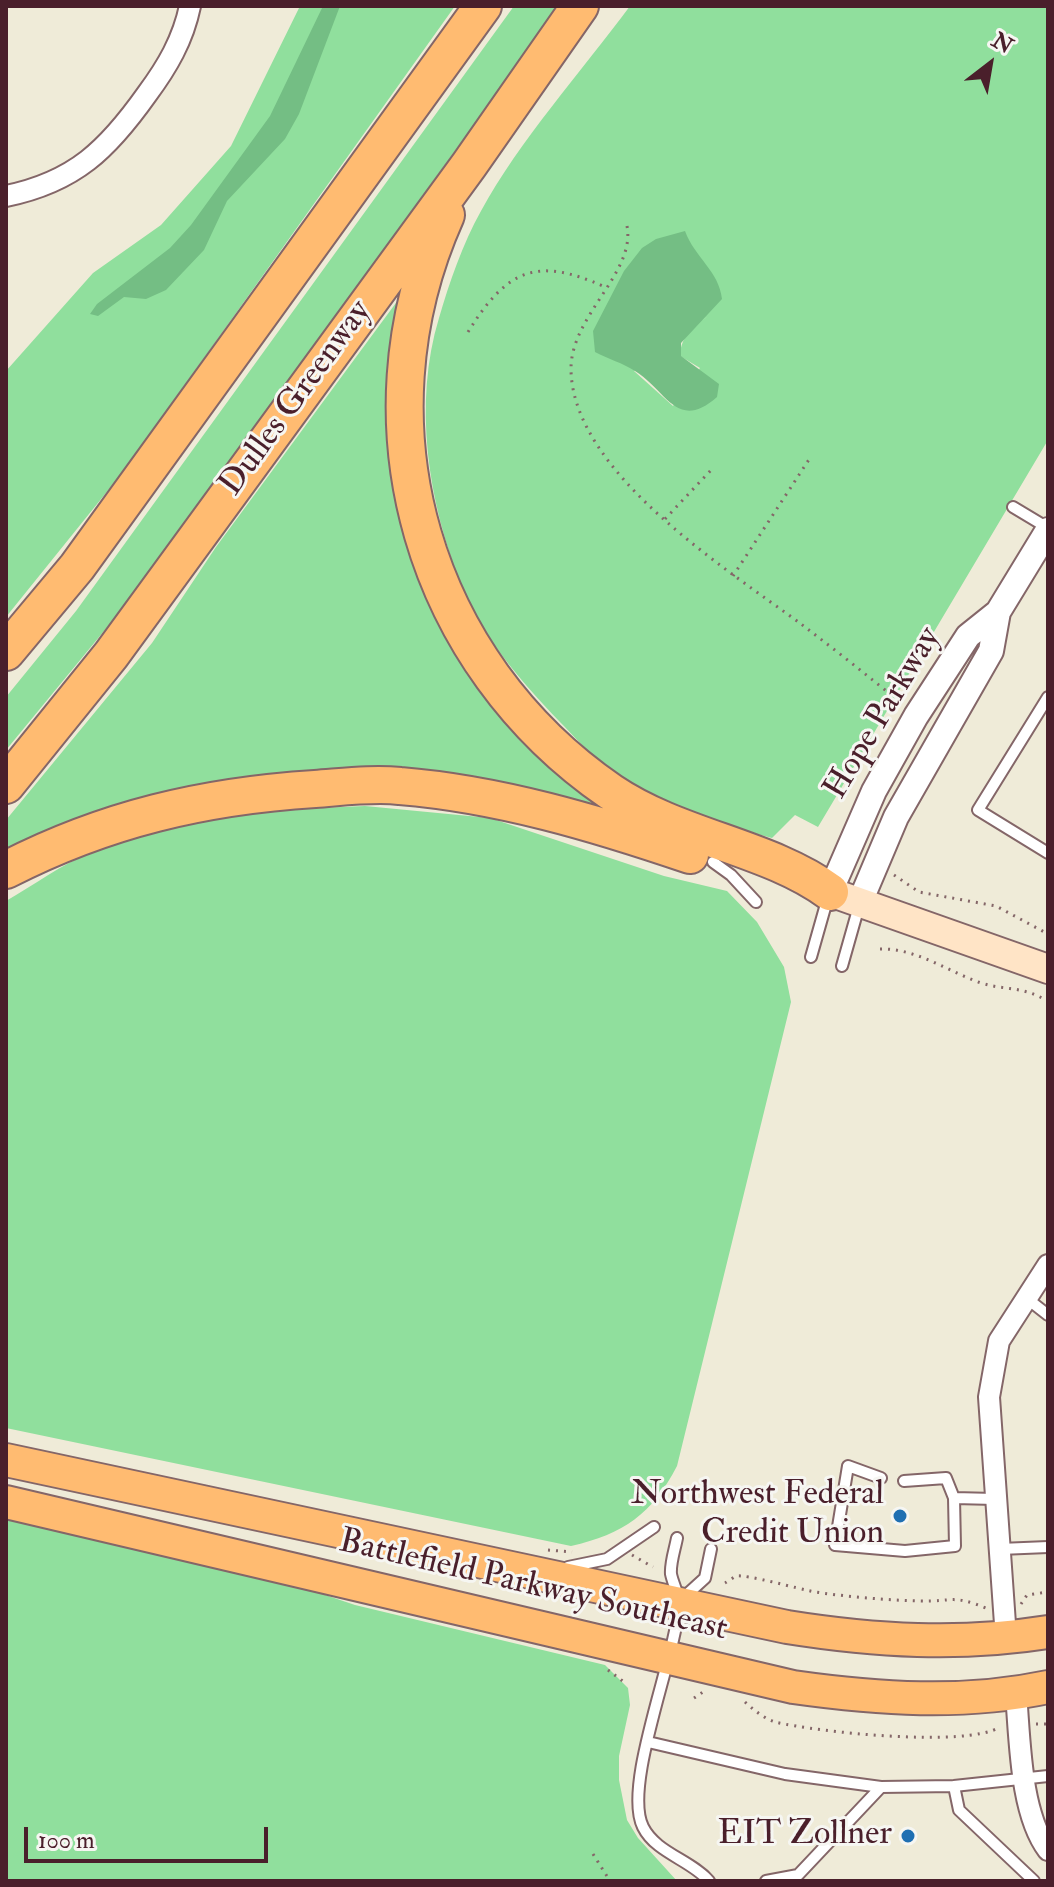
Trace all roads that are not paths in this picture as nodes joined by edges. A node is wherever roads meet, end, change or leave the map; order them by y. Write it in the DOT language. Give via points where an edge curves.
graph roads {
  1 [pos="190,6"];
  2 [pos="483,6"];
  3 [pos="580,6"];
  4 [pos="469,165"];
  5 [pos="6,196"];
  6 [pos="1013,507"];
  7 [pos="1048,529"];
  8 [pos="998,612"];
  9 [pos="6,652"];
  10 [pos="1048,697"];
  11 [pos="6,785"];
  12 [pos="1048,853"];
  13 [pos="713,862"];
  14 [pos="6,870"];
  15 [pos="845,897"];
  16 [pos="756,902"];
  17 [pos="811,957"];
  18 [pos="842,966"];
  19 [pos="1048,969"];
  20 [pos="1048,1265"];
  21 [pos="1025,1297"];
  22 [pos="1048,1315"];
  23 [pos="6,1460"];
  24 [pos="881,1478"];
  25 [pos="904,1481"];
  26 [pos="954,1498"];
  27 [pos="995,1499"];
  28 [pos="6,1502"];
  29 [pos="654,1527"];
  30 [pos="677,1538"];
  31 [pos="1048,1547"];
  32 [pos="711,1549"];
  33 [pos="1000,1549"];
  34 [pos="498,1563"];
  35 [pos="679,1603"];
  36 [pos="1005,1622"];
  37 [pos="1048,1632"];
  38 [pos="666,1659"];
  39 [pos="1048,1687"];
  40 [pos="1016,1694"];
  41 [pos="648,1742"];
  42 [pos="1048,1776"];
  43 [pos="1025,1781"];
  44 [pos="954,1786"];
  45 [pos="881,1787"];
  46 [pos="1048,1850"];
  47 [pos="709,1881"];
  48 [pos="766,1881"];
  49 [pos="1034,1881"];
  1 -- 5 [label="street" via="166,69 105,148 61,179"];
  2 -- 9 [label="highway" via="77,567"];
  3 -- 4 [label="highway, Dulles Greenway"];
  4 -- 11 [label="highway, Dulles Greenway" via="111,655"];
  4 -- 15 [label="highway" via="436,238 418,303 408,357 405,433 412,494 434,575 458,625 507,698 562,753 612,792 699,836 806,874"];
  6 -- 7 [label="lane"];
  7 -- 8 [label="street"];
  8 -- 15 [label="street, Hope Parkway" via="991,651"];
  8 -- 15 [label="street, Hope Parkway" via="968,636 874,791"];
  10 -- 12 [label="lane" via="978,810"];
  13 -- 14 [label="highway" via="586,821 399,785 284,791 145,814 88,831"];
  13 -- 15 [label="highway" via="801,892"];
  13 -- 16 [label="lane"];
  15 -- 17 [label="lane, Hope Parkway"];
  15 -- 18 [label="lane, Hope Parkway"];
  15 -- 19 [label="main road"];
  20 -- 21 [label="street"];
  21 -- 22 [label="lane"];
  21 -- 27 [label="street" via="999,1341 992,1371"];
  23 -- 34 [label="main road, Battlefield Parkway Southeast"];
  24 -- 26 [label="lane" via="848,1466 835,1545 905,1551 955,1546"];
  25 -- 26 [label="lane" via="946,1478"];
  26 -- 27 [label="lane"];
  27 -- 33 [label="street"];
  28 -- 38 [label="main road, Battlefield Parkway Southeast"];
  29 -- 34 [label="lane" via="622,1553 591,1564"];
  30 -- 35 [label="lane" via="670,1571"];
  31 -- 33 [label="lane"];
  32 -- 35 [label="lane" via="705,1578"];
  33 -- 36 [label="street"];
  34 -- 35 [label="main road, Battlefield Parkway Southeast"];
  35 -- 36 [label="main road, Battlefield Parkway Southeast" via="787,1627 881,1640"];
  35 -- 38 [label="lane"];
  36 -- 37 [label="main road, Battlefield Parkway Southeast"];
  38 -- 40 [label="main road, Battlefield Parkway Southeast" via="852,1696"];
  38 -- 41 [label="lane"];
  39 -- 40 [label="main road, Battlefield Parkway Southeast"];
  40 -- 43 [label="street"];
  41 -- 45 [label="lane" via="785,1774"];
  41 -- 47 [label="lane" via="641,1775 643,1828"];
  42 -- 43 [label="lane"];
  43 -- 44 [label="lane"];
  43 -- 46 [label="street" via="1037,1832"];
  44 -- 45 [label="lane"];
  44 -- 49 [label="lane" via="959,1810"];
  45 -- 48 [label="lane" via="798,1875"];
}
